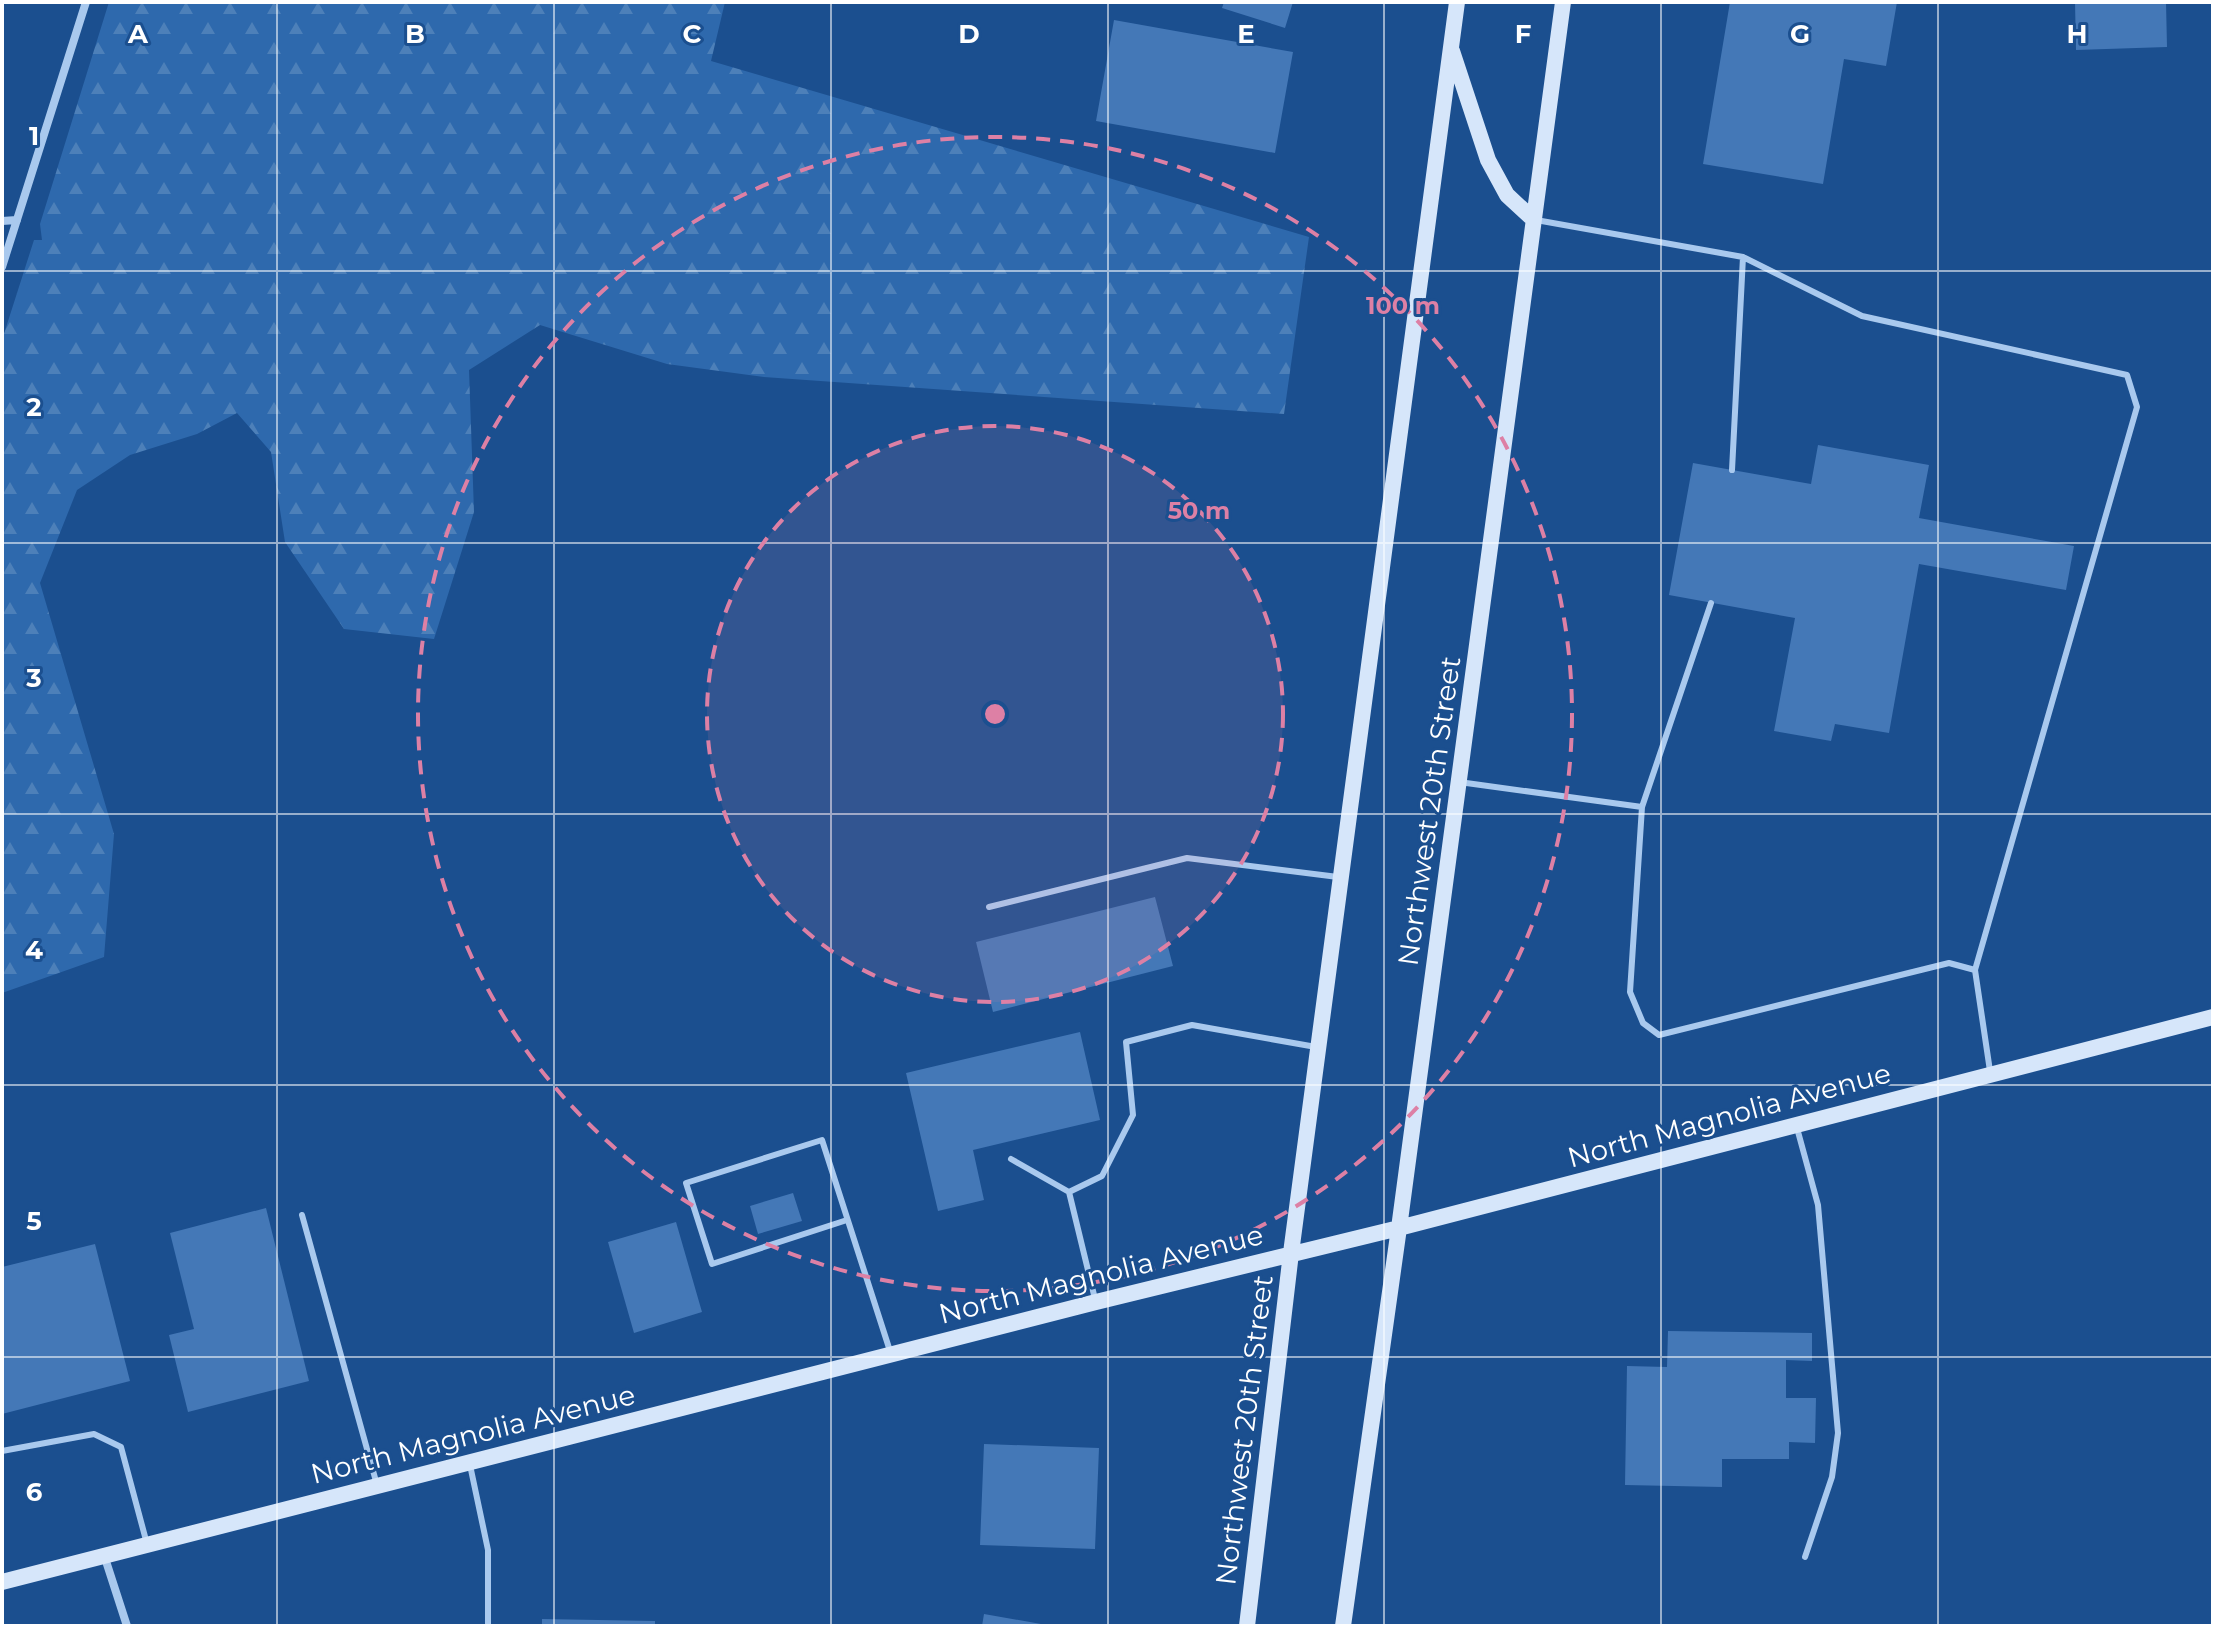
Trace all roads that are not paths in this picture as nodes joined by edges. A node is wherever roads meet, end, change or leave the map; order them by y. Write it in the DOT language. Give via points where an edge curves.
graph roads {
  1 [pos="86,2"];
  2 [pos="1457,2"];
  3 [pos="1563,2"];
  4 [pos="1451,46"];
  5 [pos="1533,219"];
  6 [pos="17,220"];
  7 [pos="2,221"];
  8 [pos="1743,257"];
  9 [pos="2,267"];
  10 [pos="1732,470"];
  11 [pos="1711,603"];
  12 [pos="1459,782"];
  13 [pos="1642,807"];
  14 [pos="1341,877"];
  15 [pos="989,907"];
  16 [pos="1975,970"];
  17 [pos="2213,1017"];
  18 [pos="1318,1047"];
  19 [pos="1991,1075"];
  20 [pos="1796,1125"];
  21 [pos="1011,1159"];
  22 [pos="1069,1192"];
  23 [pos="302,1215"];
  24 [pos="847,1220"];
  25 [pos="1399,1228"];
  26 [pos="1291,1253"];
  27 [pos="1096,1302"];
  28 [pos="891,1355"];
  29 [pos="2,1451"];
  30 [pos="469,1462"];
  31 [pos="377,1485"];
  32 [pos="147,1544"];
  33 [pos="104,1554"];
  34 [pos="1805,1557"];
  35 [pos="2,1582"];
  36 [pos="127,1626"];
  37 [pos="488,1626"];
  38 [pos="1247,1626"];
  39 [pos="1343,1626"];
  1 -- 6 [label="street"];
  2 -- 4 [label="main road, Northwest 20th Street"];
  3 -- 5 [label="main road, Northwest 20th Street"];
  4 -- 5 [label="main road" via="1488,160 1507,195"];
  4 -- 14 [label="main road, Northwest 20th Street"];
  5 -- 8 [label="lane"];
  5 -- 12 [label="main road, Northwest 20th Street"];
  6 -- 7 [label="street"];
  6 -- 9 [label="street"];
  8 -- 10 [label="lane"];
  8 -- 16 [label="lane" via="1862,316 2127,375 2137,407"];
  11 -- 13 [label="lane"];
  12 -- 13 [label="lane"];
  12 -- 25 [label="main road, Northwest 20th Street"];
  13 -- 16 [label="lane" via="1630,992 1643,1023 1659,1035 1949,963"];
  14 -- 15 [label="lane" via="1187,858"];
  14 -- 18 [label="main road, Northwest 20th Street"];
  16 -- 19 [label="lane"];
  17 -- 19 [label="main road, North Magnolia Avenue"];
  18 -- 22 [label="lane" via="1192,1025 1126,1042 1133,1115 1102,1176"];
  18 -- 26 [label="main road, Northwest 20th Street"];
  19 -- 20 [label="main road, North Magnolia Avenue"];
  20 -- 25 [label="main road, North Magnolia Avenue"];
  20 -- 34 [label="lane" via="1818,1205 1838,1433 1832,1477"];
  21 -- 22 [label="lane"];
  22 -- 27 [label="lane"];
  23 -- 31 [label="lane"];
  24 -- 24 [label="lane" via="822,1140 686,1183 712,1264"];
  24 -- 28 [label="lane"];
  25 -- 26 [label="main road, North Magnolia Avenue"];
  25 -- 39 [label="main road, Northwest 20th Street"];
  26 -- 27 [label="main road, North Magnolia Avenue"];
  26 -- 38 [label="main road, Northwest 20th Street"];
  27 -- 28 [label="main road, North Magnolia Avenue"];
  28 -- 30 [label="main road, North Magnolia Avenue"];
  29 -- 32 [label="lane" via="94,1434 121,1447"];
  30 -- 31 [label="main road, North Magnolia Avenue"];
  30 -- 37 [label="lane" via="488,1550"];
  31 -- 32 [label="main road, North Magnolia Avenue"];
  32 -- 33 [label="main road, North Magnolia Avenue"];
  33 -- 35 [label="main road, North Magnolia Avenue"];
  33 -- 36 [label="street"];
}
